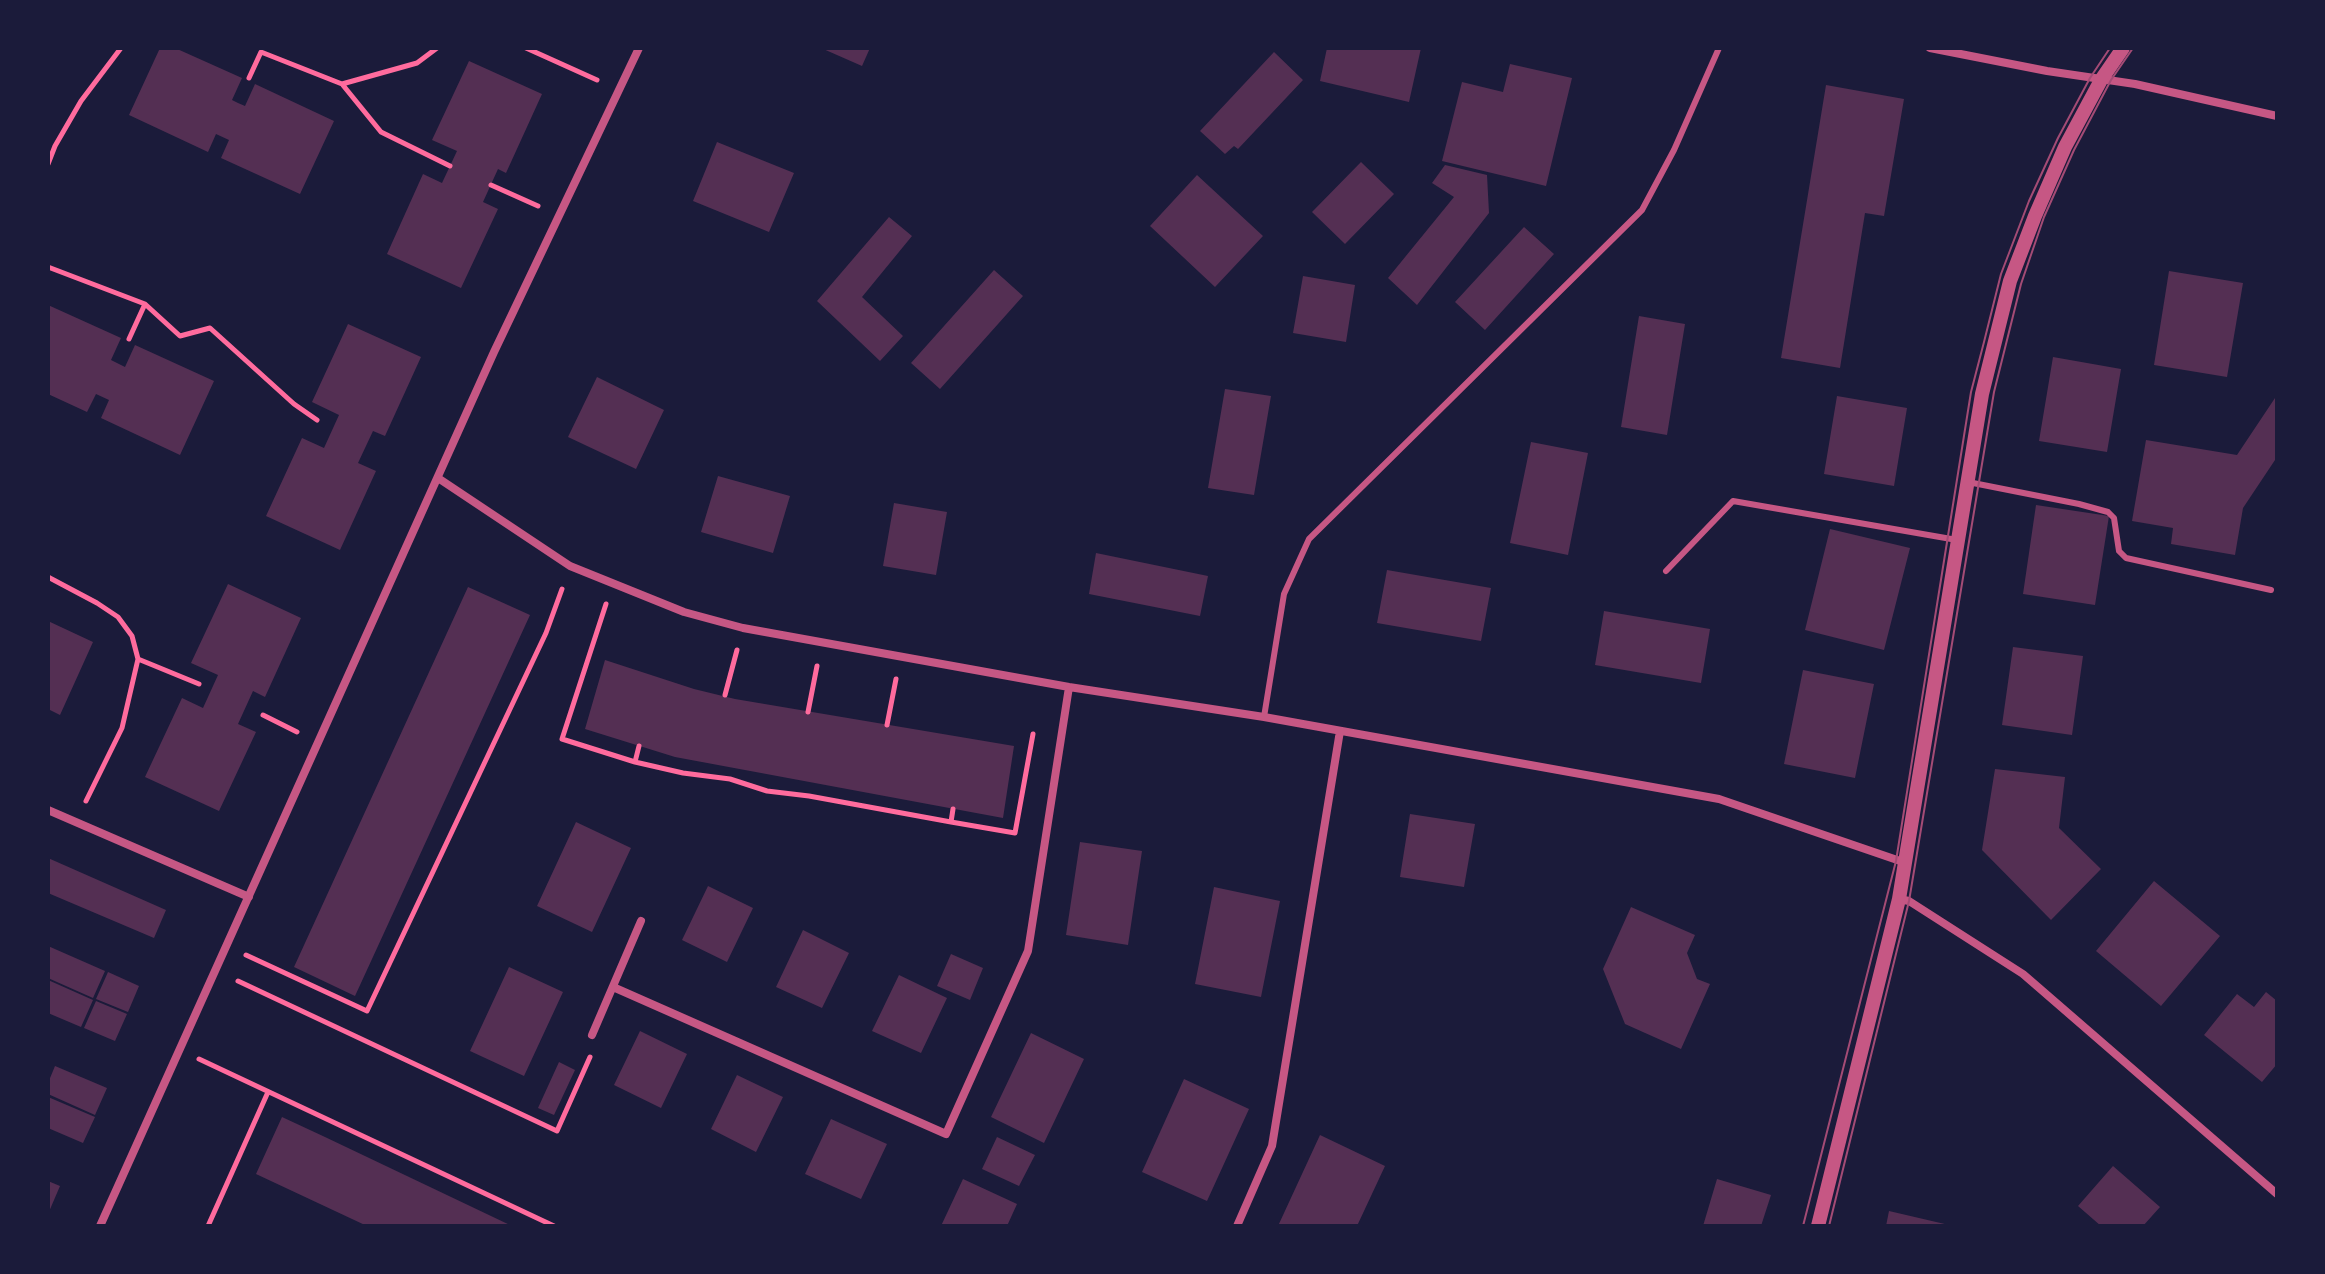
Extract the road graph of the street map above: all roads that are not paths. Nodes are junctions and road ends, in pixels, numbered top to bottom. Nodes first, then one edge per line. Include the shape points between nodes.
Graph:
1 (639, 48) edge
2 (1719, 48) edge
3 (1930, 48) edge
4 (2123, 48) edge
5 (2101, 80) junction
6 (2277, 116) edge
7 (438, 478) junction
8 (1968, 482) junction
9 (1958, 541) junction
10 (1666, 571) dead end
11 (2271, 590) dead end
12 (1069, 687) junction
13 (1264, 717) junction
14 (1340, 731) junction
15 (48, 810) edge
16 (1906, 863) junction
17 (249, 897) junction
18 (1899, 899) junction
19 (641, 921) dead end
20 (613, 987) junction
21 (592, 1035) road end
22 (2277, 1194) edge
23 (100, 1226) edge
24 (1237, 1226) edge
25 (1818, 1226) edge

1 - 7 street
2 - 13 lane via 1642,210 1309,539 1284,594
3 - 5 street
4 - 5 street
5 - 6 street
5 - 8 street via 2065,147 2010,281 1982,394
7 - 12 street via 570,566 684,612 743,628
7 - 17 street
8 - 9 street
8 - 11 lane via 2108,512 2126,558
9 - 10 lane via 1733,501
9 - 16 street
12 - 13 street
12 - 20 street via 1028,951 946,1134
13 - 14 street
14 - 16 street via 1719,799
14 - 24 street via 1272,1146
15 - 17 street
16 - 18 street
17 - 23 street
18 - 22 street via 2023,974
18 - 25 street
19 - 20 street
20 - 21 street

